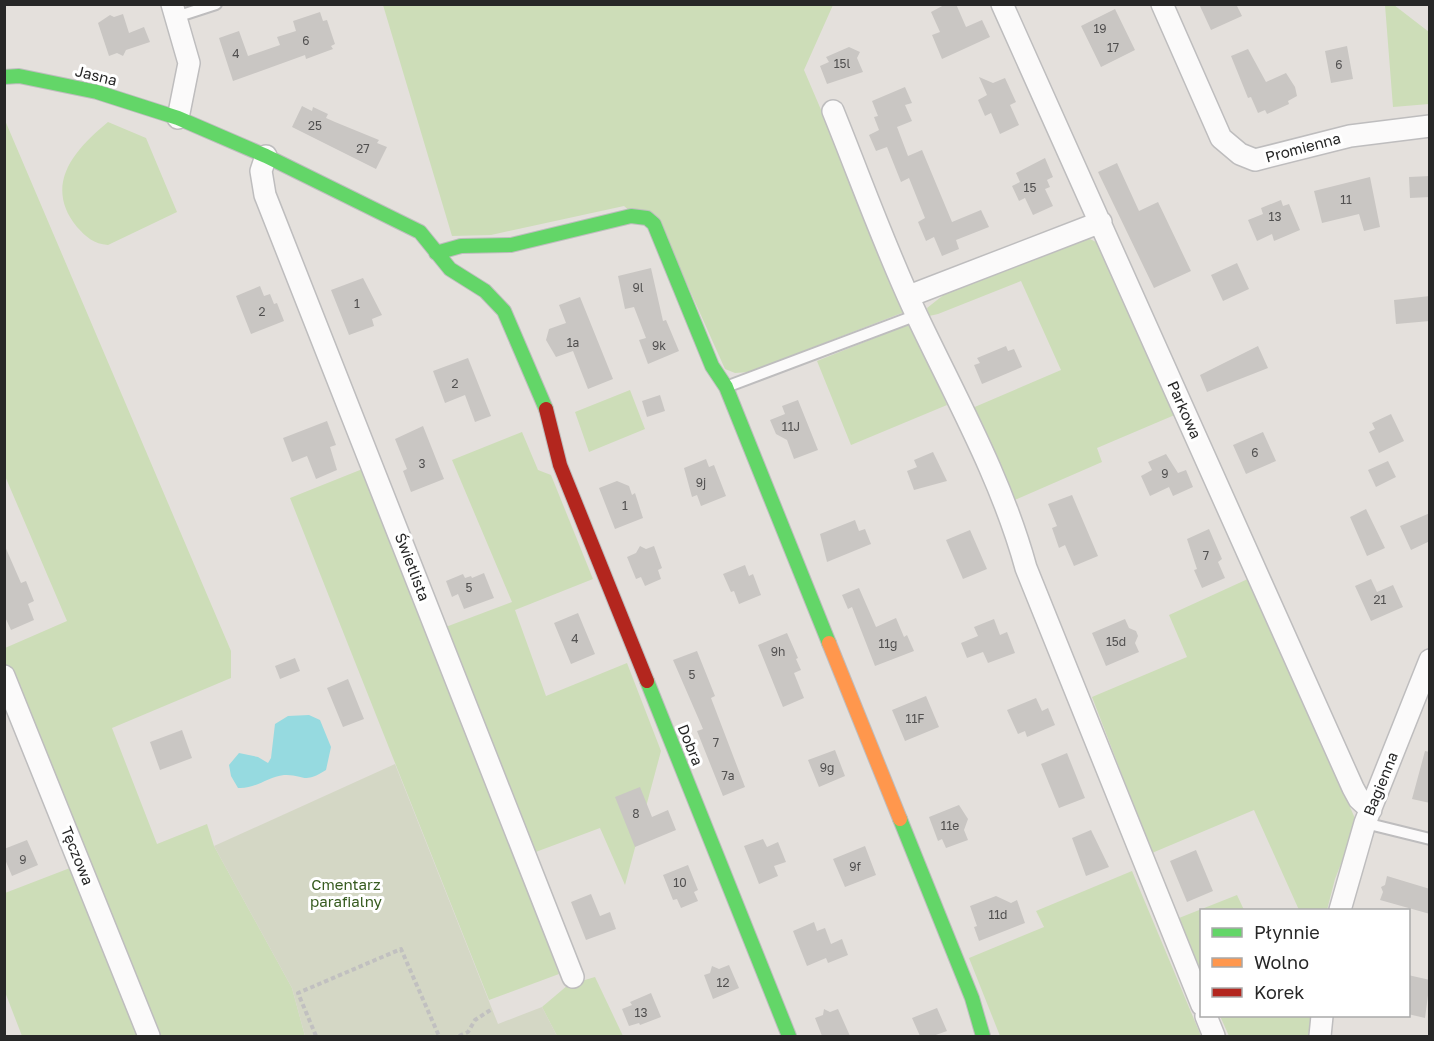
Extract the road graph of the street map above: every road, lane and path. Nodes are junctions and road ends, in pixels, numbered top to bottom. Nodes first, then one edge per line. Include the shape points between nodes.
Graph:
1 (216, 4) edge
2 (1002, 4) edge
3 (1162, 4) edge
4 (174, 11) edge
5 (4, 76) edge
6 (833, 111) dead end
7 (178, 118) junction
8 (1430, 126) edge
9 (266, 156) junction
10 (1101, 222) junction
11 (436, 254) junction
12 (913, 306) junction
13 (726, 387) junction
14 (1430, 660) edge
15 (4, 675) edge
16 (1368, 817) junction
17 (1430, 839) edge
18 (1340, 909) edge
19 (573, 977) dead end
20 (1200, 1000) edge
21 (492, 1009) dead end
22 (1206, 1017) edge
23 (1322, 1017) edge
24 (469, 1034) edge
25 (148, 1036) edge
26 (316, 1036) edge
27 (439, 1036) edge
28 (459, 1036) edge
29 (789, 1036) edge
30 (983, 1036) edge
31 (1214, 1036) edge
32 (1320, 1036) edge

1 - 4 lane
2 - 10 street, Parkowa
3 - 8 street, Promienna via 1221,138 1240,154 1255,160 1350,136
4 - 7 street via 189,63
5 - 7 street, Jasna via 97,92
6 - 12 street
7 - 9 street, Jasna
9 - 11 street, Jasna via 405,223 420,232
9 - 19 street, Świetlista via 261,171 265,195
10 - 12 street
10 - 16 street, Parkowa
11 - 13 street via 461,246 511,245 631,216 647,218 654,224 712,366
11 - 29 street, Dobra via 450,269 485,291 504,311 545,404 560,465
12 - 13 lane
12 - 20 street via 987,460 1026,568
13 - 30 street via 968,987
14 - 16 street, Bagienna
15 - 25 street, Tęczowa
16 - 17 lane
16 - 18 street, Bagienna
21 - 24 path via 475,1020
22 - 31 street
23 - 32 street
24 - 28 path
26 - 27 path via 298,993 401,950

